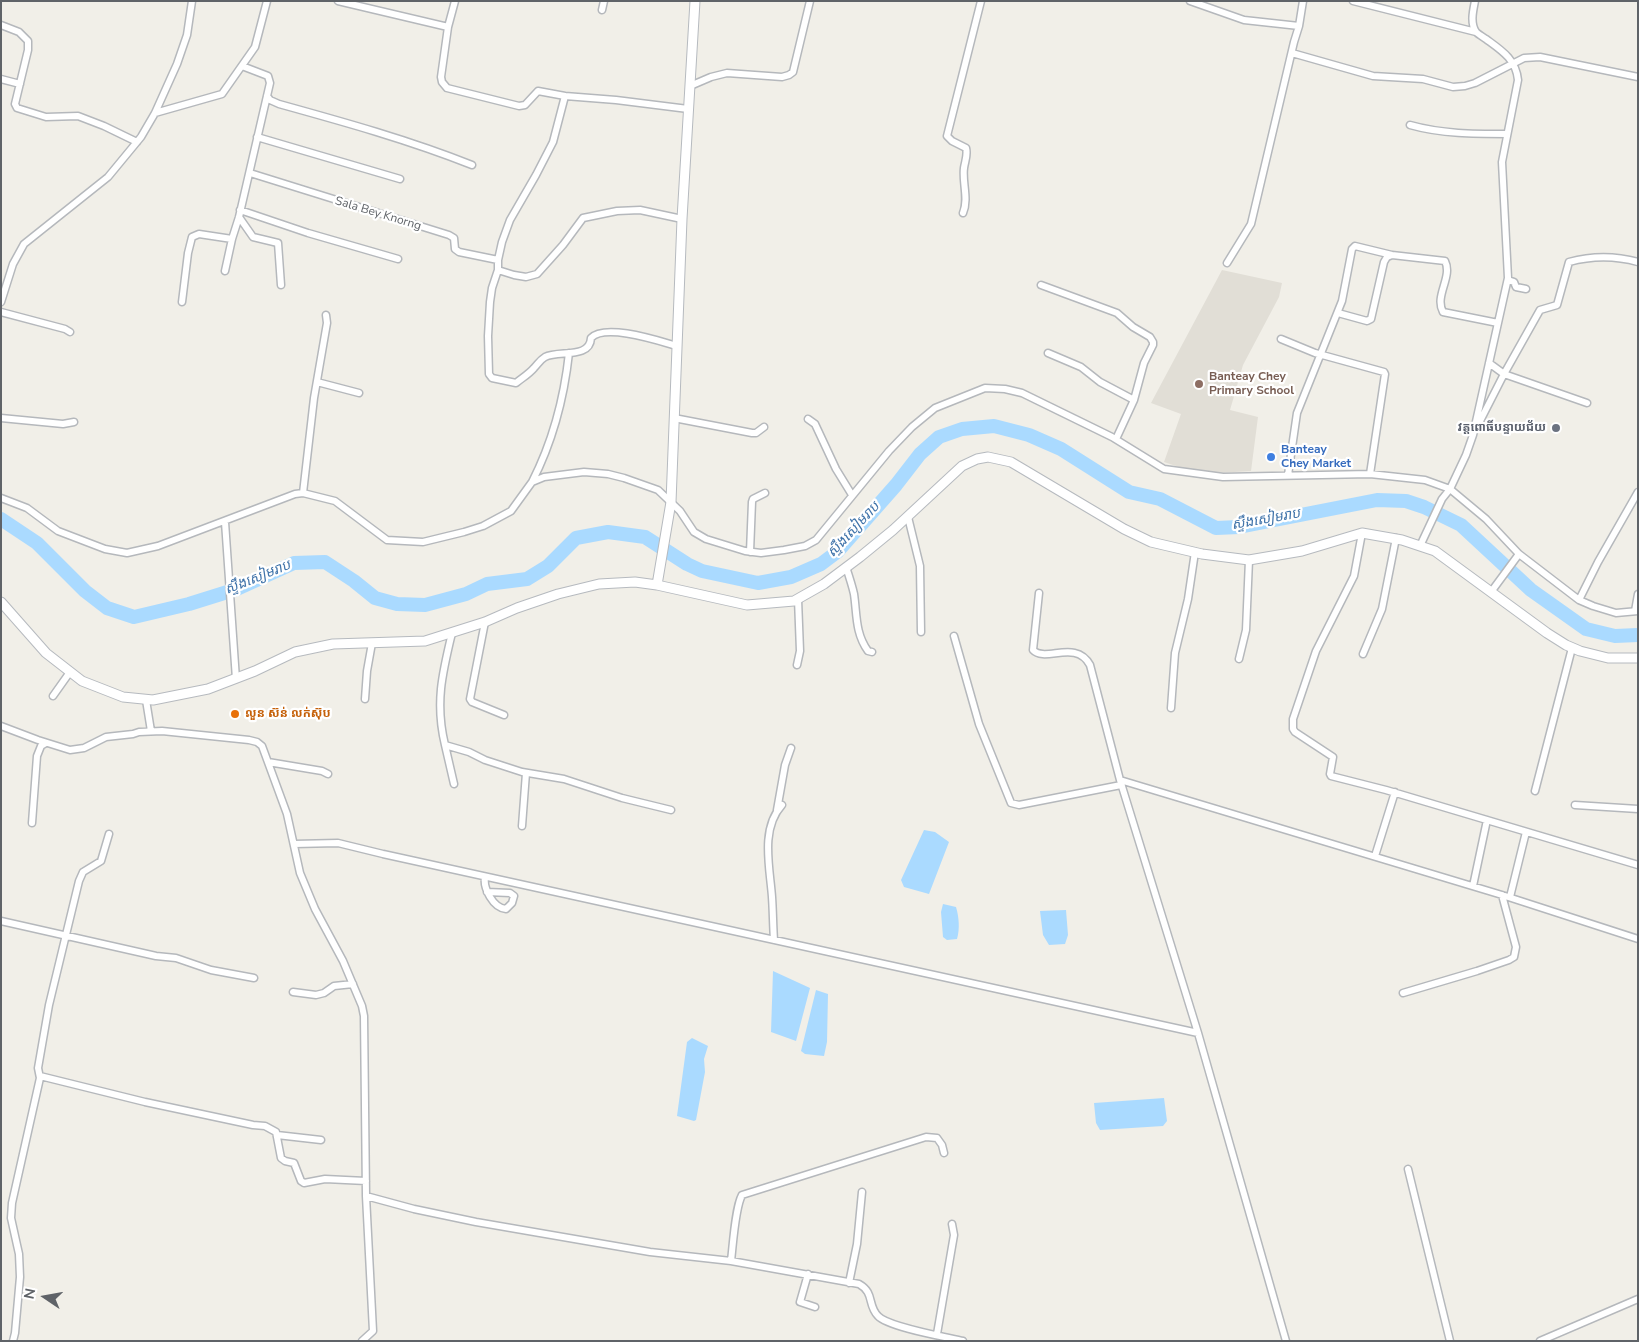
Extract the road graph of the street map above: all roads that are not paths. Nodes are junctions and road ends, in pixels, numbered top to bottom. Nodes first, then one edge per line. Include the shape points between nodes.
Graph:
1 (192, 1) edge
2 (267, 1) edge
3 (338, 1) edge
4 (454, 1) edge
5 (604, 1) edge
6 (694, 1) edge
7 (810, 1) edge
8 (981, 1) edge
9 (1190, 1) edge
10 (1303, 1) edge
11 (1353, 1) edge
12 (1475, 1) edge
13 (1364, 3) edge
14 (602, 10) dead end
15 (1, 25) edge
16 (1297, 26) junction
17 (448, 27) junction
18 (1476, 32) junction
19 (1292, 53) junction
20 (1512, 62) junction
21 (242, 66) junction
22 (1638, 77) edge
23 (1, 79) edge
24 (20, 84) junction
25 (690, 86) junction
26 (266, 96) junction
27 (566, 96) junction
28 (688, 109) junction
29 (155, 113) junction
30 (1410, 125) dead end
31 (1507, 134) junction
32 (257, 137) junction
33 (137, 142) junction
34 (472, 165) dead end
35 (250, 173) junction
36 (400, 179) dead end
37 (963, 213) dead end
38 (240, 214) junction
39 (682, 219) junction
40 (232, 239) junction
41 (1392, 255) junction
42 (398, 259) dead end
43 (498, 260) junction
44 (1638, 262) edge
45 (1227, 263) dead end
46 (498, 270) junction
47 (225, 272) dead end
48 (1508, 280) junction
49 (280, 285) dead end
50 (1041, 285) dead end
51 (1526, 289) dead end
52 (1, 302) edge
53 (182, 302) dead end
54 (1, 312) edge
55 (1338, 313) junction
56 (326, 315) dead end
57 (1498, 323) junction
58 (70, 332) dead end
59 (1281, 339) dead end
60 (677, 346) junction
61 (569, 353) junction
62 (1048, 353) dead end
63 (1322, 354) junction
64 (1489, 363) junction
65 (1504, 374) junction
66 (317, 382) junction
67 (359, 393) dead end
68 (1134, 400) junction
69 (1587, 402) dead end
70 (1, 418) edge
71 (674, 418) junction
72 (808, 419) dead end
73 (74, 422) dead end
74 (764, 426) dead end
75 (1473, 435) junction
76 (1116, 439) junction
77 (1370, 474) junction
78 (1288, 475) junction
79 (532, 482) junction
80 (1450, 490) junction
81 (1638, 492) edge
82 (765, 493) dead end
83 (303, 494) junction
84 (852, 495) junction
85 (1, 498) edge
86 (671, 507) junction
87 (908, 517) junction
88 (225, 522) junction
89 (1362, 533) junction
90 (1396, 538) junction
91 (1420, 546) junction
92 (750, 552) junction
93 (1195, 552) junction
94 (1519, 554) junction
95 (1249, 560) junction
96 (846, 567) junction
97 (657, 585) junction
98 (1491, 592) junction
99 (1039, 593) dead end
100 (1638, 594) edge
101 (798, 599) junction
102 (1579, 600) junction
103 (1, 602) edge
104 (1636, 611) edge
105 (485, 622) junction
106 (921, 632) dead end
107 (452, 633) junction
108 (954, 636) dead end
109 (372, 643) junction
110 (1572, 648) junction
111 (872, 652) dead end
112 (1363, 654) dead end
113 (1638, 658) edge
114 (1239, 659) dead end
115 (797, 665) dead end
116 (70, 672) junction
117 (236, 679) junction
118 (53, 696) dead end
119 (365, 699) dead end
120 (146, 700) junction
121 (1170, 708) dead end
122 (504, 715) dead end
123 (1, 726) edge
124 (151, 731) junction
125 (46, 743) junction
126 (445, 745) junction
127 (791, 748) dead end
128 (268, 762) junction
129 (526, 773) junction
130 (328, 774) dead end
131 (1121, 782) junction
132 (454, 784) dead end
133 (1535, 791) dead end
134 (1395, 792) junction
135 (782, 805) dead end
136 (1575, 805) dead end
137 (1638, 809) edge
138 (671, 810) dead end
139 (776, 811) junction
140 (1487, 820) junction
141 (32, 822) dead end
142 (522, 826) dead end
143 (1526, 832) junction
144 (109, 834) dead end
145 (294, 844) junction
146 (1375, 856) junction
147 (1638, 865) edge
148 (485, 877) junction
149 (1473, 886) junction
150 (487, 892) dead end
151 (1502, 895) junction
152 (1510, 897) junction
153 (1, 921) edge
154 (66, 934) junction
155 (1638, 939) edge
156 (774, 940) junction
157 (254, 978) dead end
158 (353, 984) junction
159 (293, 992) dead end
160 (1403, 993) dead end
161 (1198, 1033) junction
162 (40, 1076) junction
163 (277, 1135) junction
164 (321, 1140) dead end
165 (944, 1153) dead end
166 (1408, 1169) dead end
167 (366, 1181) junction
168 (862, 1192) dead end
169 (366, 1196) junction
170 (952, 1224) dead end
171 (732, 1261) junction
172 (808, 1274) junction
173 (849, 1283) junction
174 (1638, 1299) edge
175 (815, 1307) dead end
176 (374, 1332) junction
177 (937, 1334) junction
178 (13, 1341) edge
179 (362, 1341) edge
180 (374, 1341) edge
181 (963, 1341) edge
182 (1286, 1341) edge
183 (1450, 1341) edge
184 (1540, 1341) edge

1 - 29 street via 187,35
2 - 21 street via 255,47
3 - 17 street
4 - 17 street
5 - 14 street
6 - 25 street
7 - 25 street via 793,72 789,75 727,73
8 - 37 street via 947,136 967,151
9 - 16 street via 1244,20
10 - 16 street
11 - 13 street
12 - 18 street via 1472,18
13 - 18 street
15 - 24 street via 19,32 28,40
16 - 19 street
17 - 27 street via 441,77 447,88 519,106 526,105 538,91
18 - 20 street
19 - 20 street via 1373,76 1424,79 1453,87 1475,83
19 - 45 street via 1251,224
20 - 22 street via 1540,57
20 - 31 street via 1518,80
21 - 26 street via 268,76 270,83
21 - 29 street via 222,94
23 - 24 street
24 - 33 street via 17,108 46,117 78,116
25 - 28 street
26 - 32 street
26 - 34 street via 279,104 370,129
27 - 28 street
27 - 43 street via 553,142 510,220
28 - 39 street
29 - 33 street
30 - 31 street via 1451,133
31 - 48 street via 1502,162
32 - 35 street
32 - 36 street
33 - 52 street via 108,176 24,244 13,264
35 - 38 street
35 - 43 street, Sala Bey Knorng via 449,235 454,238 455,249 459,252
38 - 40 street
38 - 42 street
38 - 49 street via 253,237 278,243
39 - 46 street via 640,210 583,218 537,274 526,277
39 - 60 street
40 - 47 street
40 - 53 street via 200,234 192,237
41 - 55 street via 1384,262 1370,320
41 - 55 street via 1355,246 1352,249
41 - 57 street via 1445,261 1447,267 1440,302 1443,312
43 - 46 street
44 - 65 street via 1584,258 1569,262 1557,304 1540,310
46 - 61 street via 492,288 488,336 489,374 492,378 516,383 542,359
48 - 51 street
48 - 57 street
50 - 68 street via 1117,313 1150,337 1153,345 1144,363
54 - 58 street
55 - 63 street
56 - 66 street
57 - 64 street
59 - 63 street
60 - 61 street via 606,332 595,334 588,348
60 - 71 street
61 - 79 street via 556,422
62 - 68 street via 1081,367 1100,382
63 - 77 street via 1385,374
63 - 78 street via 1297,413
64 - 65 street
64 - 75 street
65 - 69 street
65 - 75 street
66 - 67 street
66 - 83 street
68 - 76 street
70 - 73 street via 57,424
71 - 74 street via 752,433
71 - 86 street
72 - 84 street via 815,424 836,470
75 - 80 street
76 - 78 street via 1164,469 1223,476
76 - 84 street via 1022,393 985,388 935,408 912,427
77 - 78 street
77 - 80 street via 1425,480
79 - 83 street via 511,511 483,526 423,542 387,540 335,501
79 - 86 street via 555,475 608,474 658,490
80 - 91 street via 1442,499
80 - 94 street via 1486,519
81 - 102 street
82 - 92 street via 752,502
83 - 88 street via 286,496
84 - 92 street via 816,540 794,548
85 - 88 street via 27,508 58,531 105,549 127,553 158,546
86 - 92 street via 680,512 694,532 712,542
86 - 97 street
87 - 93 street via 962,466 994,458 1012,462 1124,529 1152,542
87 - 96 street
87 - 106 street via 920,566
88 - 117 street
89 - 90 street
89 - 95 street via 1302,551
89 - 134 street via 1354,576 1316,651 1295,710 1292,729 1331,755 1331,776
90 - 91 street
90 - 112 street via 1382,609
91 - 98 street via 1434,551
93 - 95 street
93 - 121 street via 1175,653
94 - 98 street
94 - 102 street
95 - 114 street via 1246,630
96 - 101 street
96 - 111 street via 854,594 860,637
97 - 101 street via 747,605
97 - 105 street via 635,582 599,584 551,596
98 - 110 street
99 - 131 street via 1033,650 1038,654 1073,653 1086,658
100 - 104 street
101 - 115 street via 800,651
102 - 104 street via 1616,613
103 - 116 street via 46,653
105 - 107 street
105 - 122 street via 470,700
107 - 109 street via 425,641
107 - 126 street via 439,702
108 - 131 street via 979,724 1011,803 1019,806
109 - 117 street via 333,644 294,652
109 - 119 street
110 - 113 street via 1608,658
110 - 133 street
116 - 118 street
116 - 120 street via 104,690
117 - 120 street via 208,689
120 - 124 street
123 - 125 street
124 - 125 street via 106,737 84,748 70,750
124 - 128 street via 257,742
125 - 141 street via 37,756
126 - 129 street
126 - 132 street
127 - 139 street
128 - 130 street
128 - 145 street
129 - 138 street via 564,779
129 - 142 street
131 - 146 street
131 - 161 street
134 - 140 street
134 - 146 street
135 - 139 street
136 - 137 street
139 - 156 street via 768,841
140 - 143 street
140 - 149 street
143 - 147 street
143 - 152 street
144 - 154 street via 101,861 83,872
145 - 148 street via 338,843
145 - 158 street via 300,873 315,909
146 - 149 street
148 - 150 street
148 - 156 street
149 - 151 street
151 - 152 street
151 - 160 street via 1516,947 1514,957
152 - 155 street
153 - 154 street
154 - 157 street
154 - 162 street via 49,1005 38,1068
156 - 161 street
158 - 159 street via 334,986 316,996
158 - 167 street via 364,1016
161 - 182 street
162 - 163 street via 145,1102 265,1126
162 - 178 street via 12,1204 20,1277
163 - 164 street
163 - 167 street via 281,1158 294,1163 304,1183 325,1179
165 - 171 street via 937,1138 926,1137 742,1196
166 - 183 street
167 - 169 street
168 - 173 street
169 - 171 street via 476,1222 650,1252
169 - 176 street
170 - 177 street via 954,1235
171 - 172 street
172 - 173 street
172 - 175 street via 800,1302
173 - 177 street via 866,1288 880,1318
174 - 184 street
176 - 179 street
176 - 180 street
177 - 181 street

